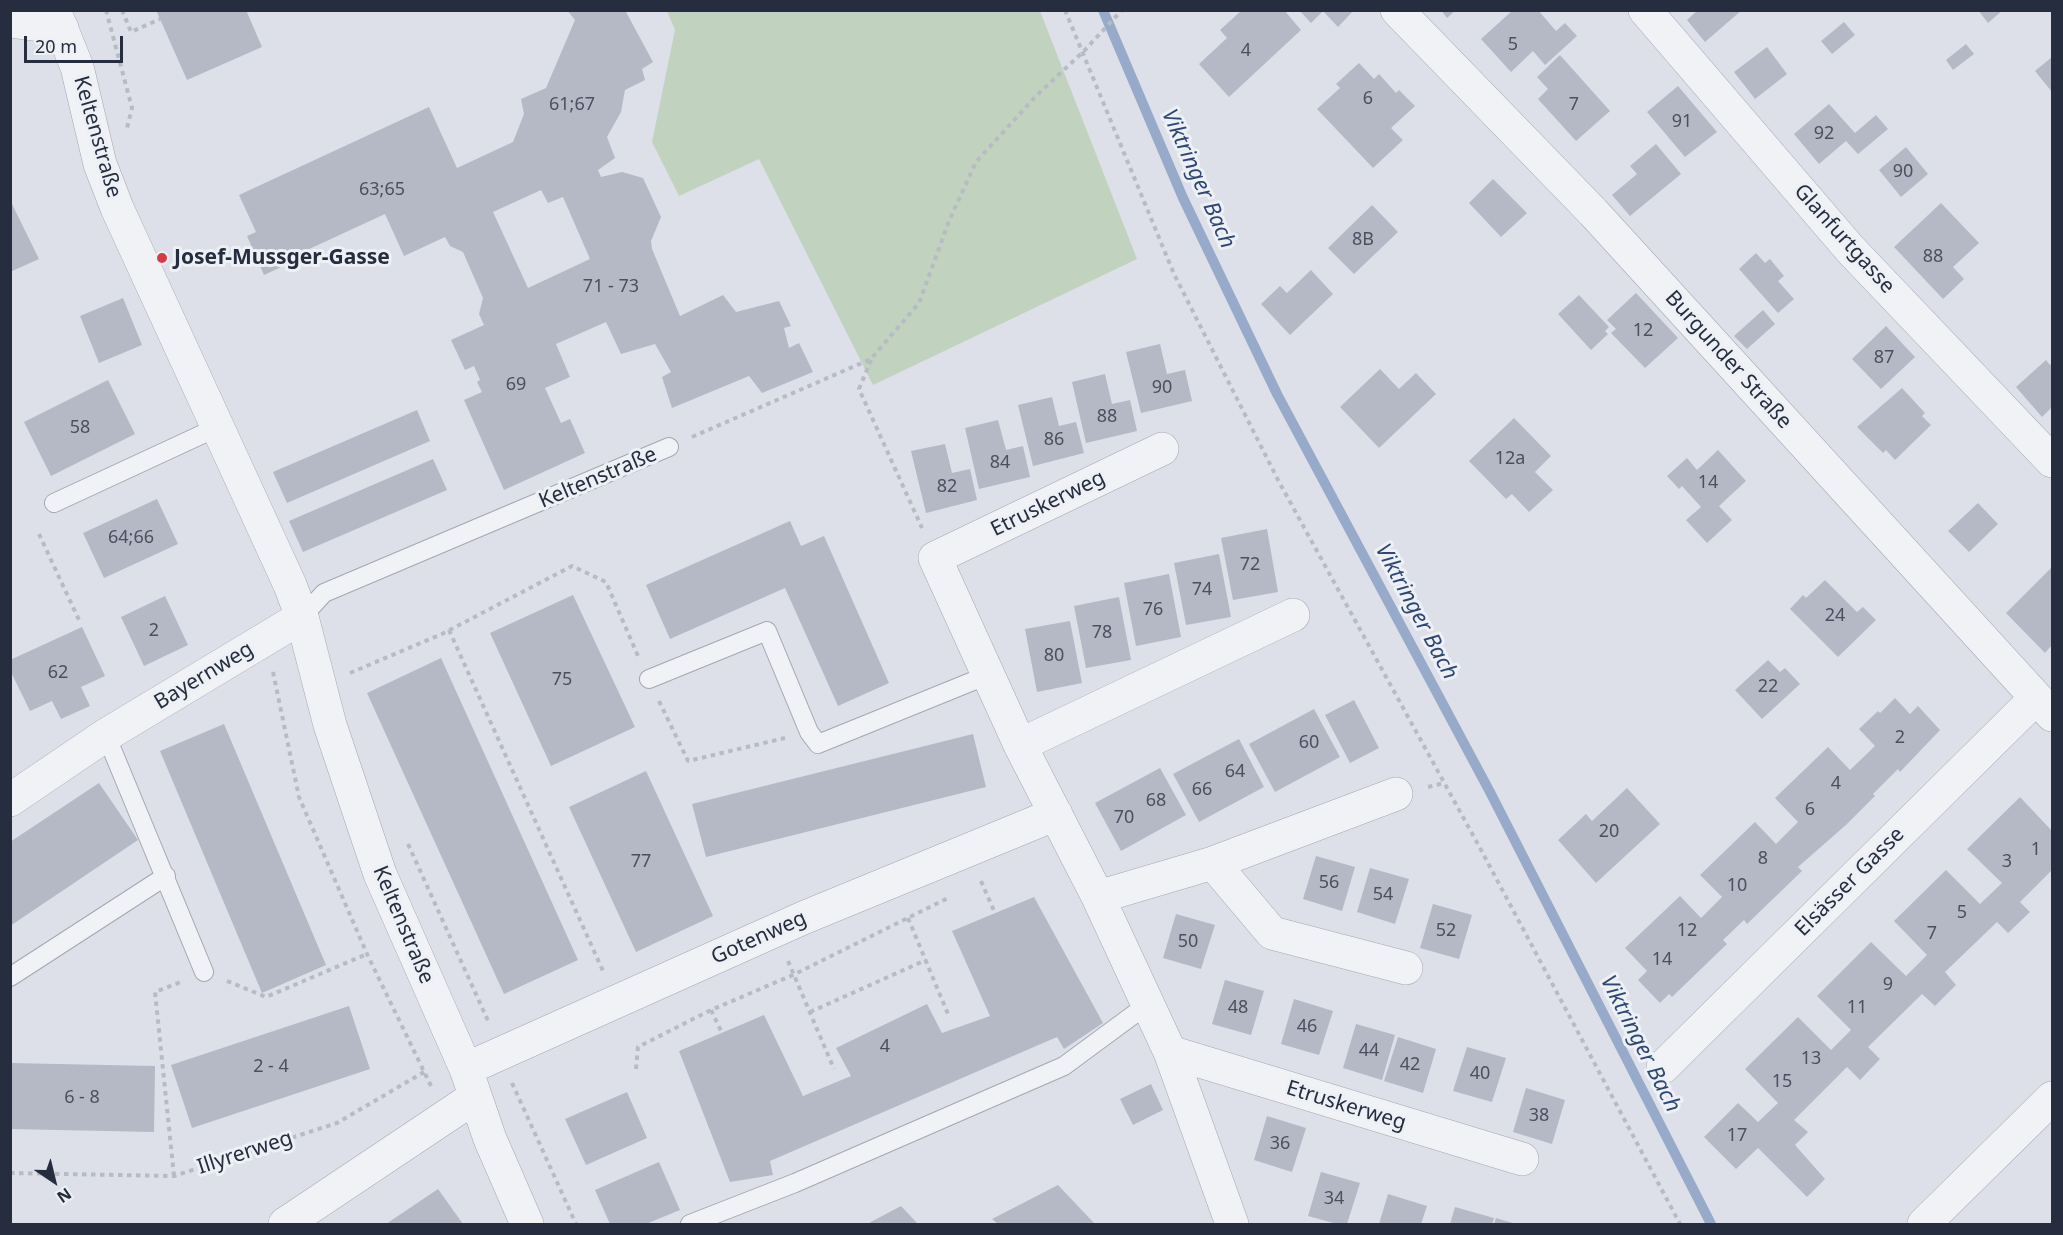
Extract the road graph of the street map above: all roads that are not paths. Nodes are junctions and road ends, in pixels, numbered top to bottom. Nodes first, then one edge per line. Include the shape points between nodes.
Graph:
1 (1397, 10) edge
2 (1645, 10) edge
3 (58, 19) edge
4 (10, 21) edge
5 (218, 427) junction
6 (669, 447) road end
7 (1162, 449) dead end
8 (2052, 461) edge
9 (54, 503) dead end
10 (1293, 615) dead end
11 (302, 617) junction
12 (988, 675) junction
13 (649, 679) road end
14 (2044, 706) edge
15 (106, 735) junction
16 (1020, 745) junction
17 (1396, 794) dead end
18 (10, 800) edge
19 (1056, 814) junction
20 (1213, 863) junction
21 (166, 876) junction
22 (1098, 897) junction
23 (1406, 968) dead end
24 (204, 972) road end
25 (10, 978) edge
26 (1148, 1004) junction
27 (1170, 1052) junction
28 (1663, 1066) dead end
29 (467, 1073) junction
30 (2052, 1098) edge
31 (1522, 1159) dead end
32 (285, 1224) edge
33 (528, 1224) edge
34 (690, 1224) edge
35 (1232, 1224) edge
36 (1924, 1224) edge

1 - 14 street, Burgunder Straße via 1593,212
2 - 8 street, Glanfurtgasse via 1850,249
3 - 4 street
3 - 5 street, Keltenstraße via 77,67 100,164
5 - 9 lane
5 - 11 street, Keltenstraße
6 - 11 lane, Keltenstraße via 324,593
7 - 12 street, Etruskerweg via 935,558
10 - 16 street
11 - 15 street, Bayernweg
11 - 29 street, Keltenstraße via 330,725 380,874
12 - 13 lane via 818,744 808,732 767,631
12 - 16 street
14 - 28 street, Elsässer Gasse
15 - 18 street, Bayernweg
15 - 21 lane
16 - 19 street
17 - 20 street
19 - 22 street
19 - 29 street, Gotenweg via 776,930
20 - 22 street
20 - 23 street via 1272,933
21 - 24 lane
21 - 25 lane
22 - 26 street
26 - 27 street
26 - 34 lane via 1064,1066 795,1183
27 - 31 street, Etruskerweg
27 - 35 street
29 - 32 street
29 - 33 street, Keltenstraße via 490,1139
30 - 36 street

